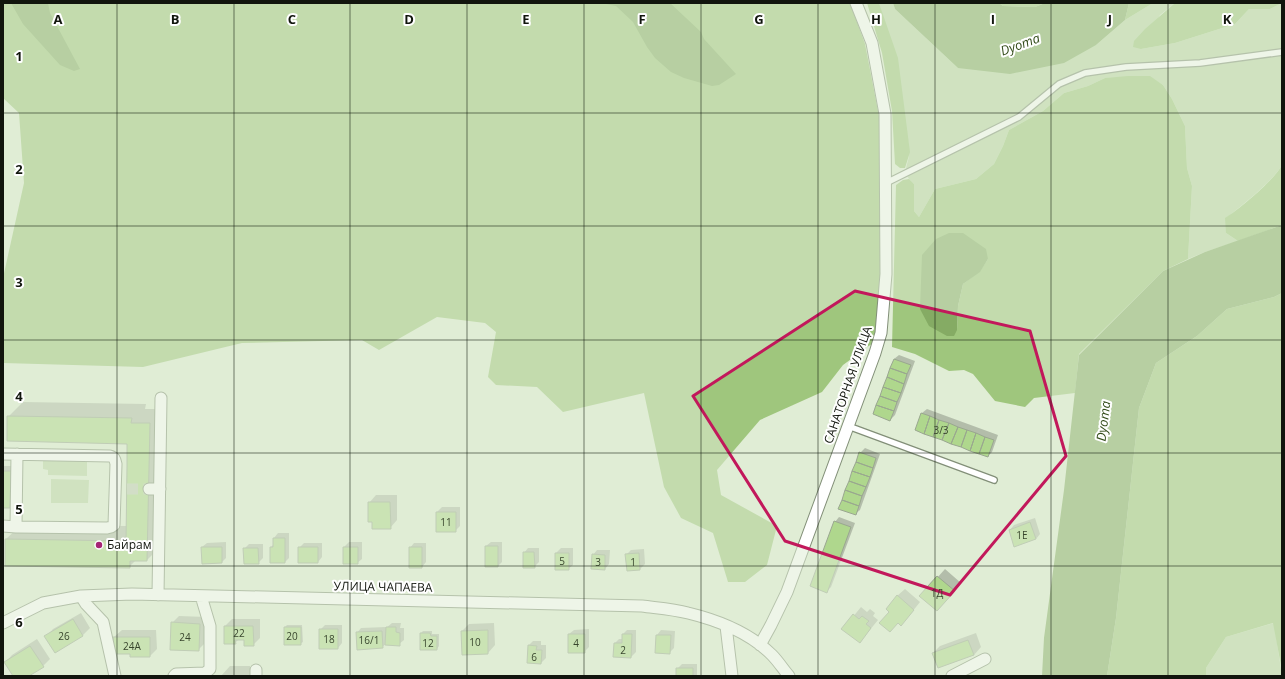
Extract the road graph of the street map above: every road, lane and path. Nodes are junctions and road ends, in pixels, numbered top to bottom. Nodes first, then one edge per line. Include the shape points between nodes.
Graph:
1 (856, 3) edge
2 (1282, 52) edge
3 (886, 183) junction
4 (161, 398) dead end
5 (848, 426) junction
6 (3, 454) edge
7 (17, 454) junction
8 (994, 480) dead end
9 (3, 526) edge
10 (16, 526) junction
11 (158, 595) junction
12 (81, 596) junction
13 (201, 596) junction
14 (3, 623) edge
15 (726, 626) junction
16 (760, 645) junction
17 (985, 660) dead end
18 (116, 676) edge
19 (174, 676) edge
20 (732, 676) edge
21 (789, 676) edge
22 (952, 676) edge

1 - 3 street, САНАТОРНАЯ УЛИЦА via 872,43 885,114
2 - 3 lane via 1200,63 1126,67 1085,73 1059,84 1019,117
3 - 5 street, САНАТОРНАЯ УЛИЦА via 886,274 881,333
4 - 11 street via 154,489
5 - 8 lane
5 - 16 street, САНАТОРНАЯ УЛИЦА via 787,592
6 - 7 street
7 - 10 street
7 - 10 street via 113,457 121,489 114,525 111,527
9 - 10 street
11 - 12 street, УЛИЦА ЧАПАЕВА
11 - 13 street, УЛИЦА ЧАПАЕВА
12 - 14 street, УЛИЦА ЧАПАЕВА via 43,603
12 - 18 street via 103,622
13 - 15 street, УЛИЦА ЧАПАЕВА via 642,606 686,613
13 - 19 street via 210,626 210,669 205,674
15 - 16 street, УЛИЦА ЧАПАЕВА
15 - 20 street
16 - 21 street, УЛИЦА ЧАПАЕВА
17 - 22 street

